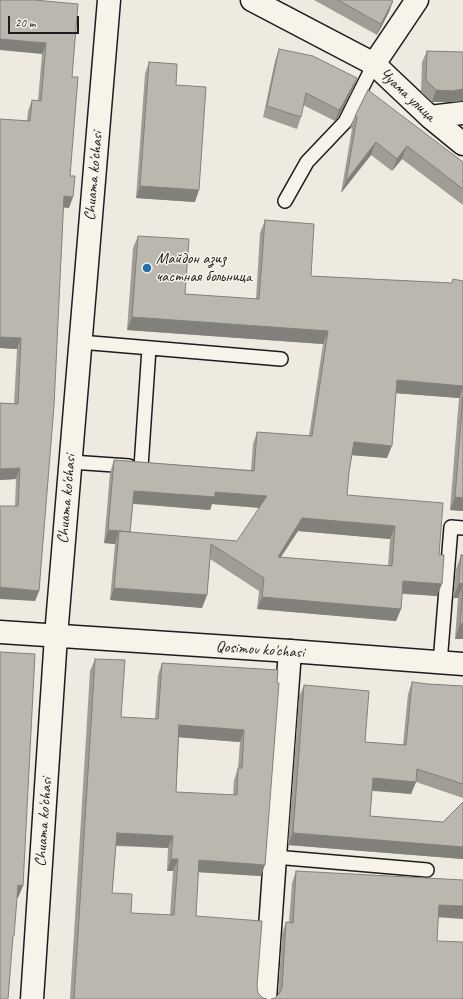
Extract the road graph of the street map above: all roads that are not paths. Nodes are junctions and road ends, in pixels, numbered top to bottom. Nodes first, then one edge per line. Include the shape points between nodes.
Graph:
1 (109, 0) edge
2 (252, 0) edge
3 (417, 0) edge
4 (374, 64) junction
5 (463, 113) edge
6 (430, 117) junction
7 (463, 144) edge
8 (285, 201) dead end
9 (80, 342) junction
10 (149, 348) junction
11 (281, 359) dead end
12 (71, 462) junction
13 (140, 467) junction
14 (156, 468) edge
15 (463, 528) edge
16 (0, 632) edge
17 (56, 636) junction
18 (290, 652) junction
19 (440, 663) junction
20 (463, 664) edge
21 (275, 857) junction
22 (427, 870) dead end
23 (32, 999) edge
24 (266, 999) edge

1 - 9 street, Chuama ko'chasi
2 - 4 street
3 - 4 street, Чуама улица
4 - 6 street, Чуама улица
4 - 8 lane via 345,122 307,162
5 - 6 street
6 - 7 street, Чуама улица
9 - 10 lane
9 - 12 street, Chuama ko'chasi
10 - 11 lane
10 - 13 lane
12 - 13 lane
12 - 17 street, Chuama ko'chasi
13 - 14 lane
15 - 19 lane via 451,527
16 - 17 street, Qosimov ko'chasi
17 - 18 street, Qosimov ko'chasi
17 - 23 street, Chuama ko'chasi
18 - 19 street, Qosimov ko'chasi
18 - 21 street
19 - 20 street, Qosimov ko'chasi
21 - 22 lane
21 - 24 street

